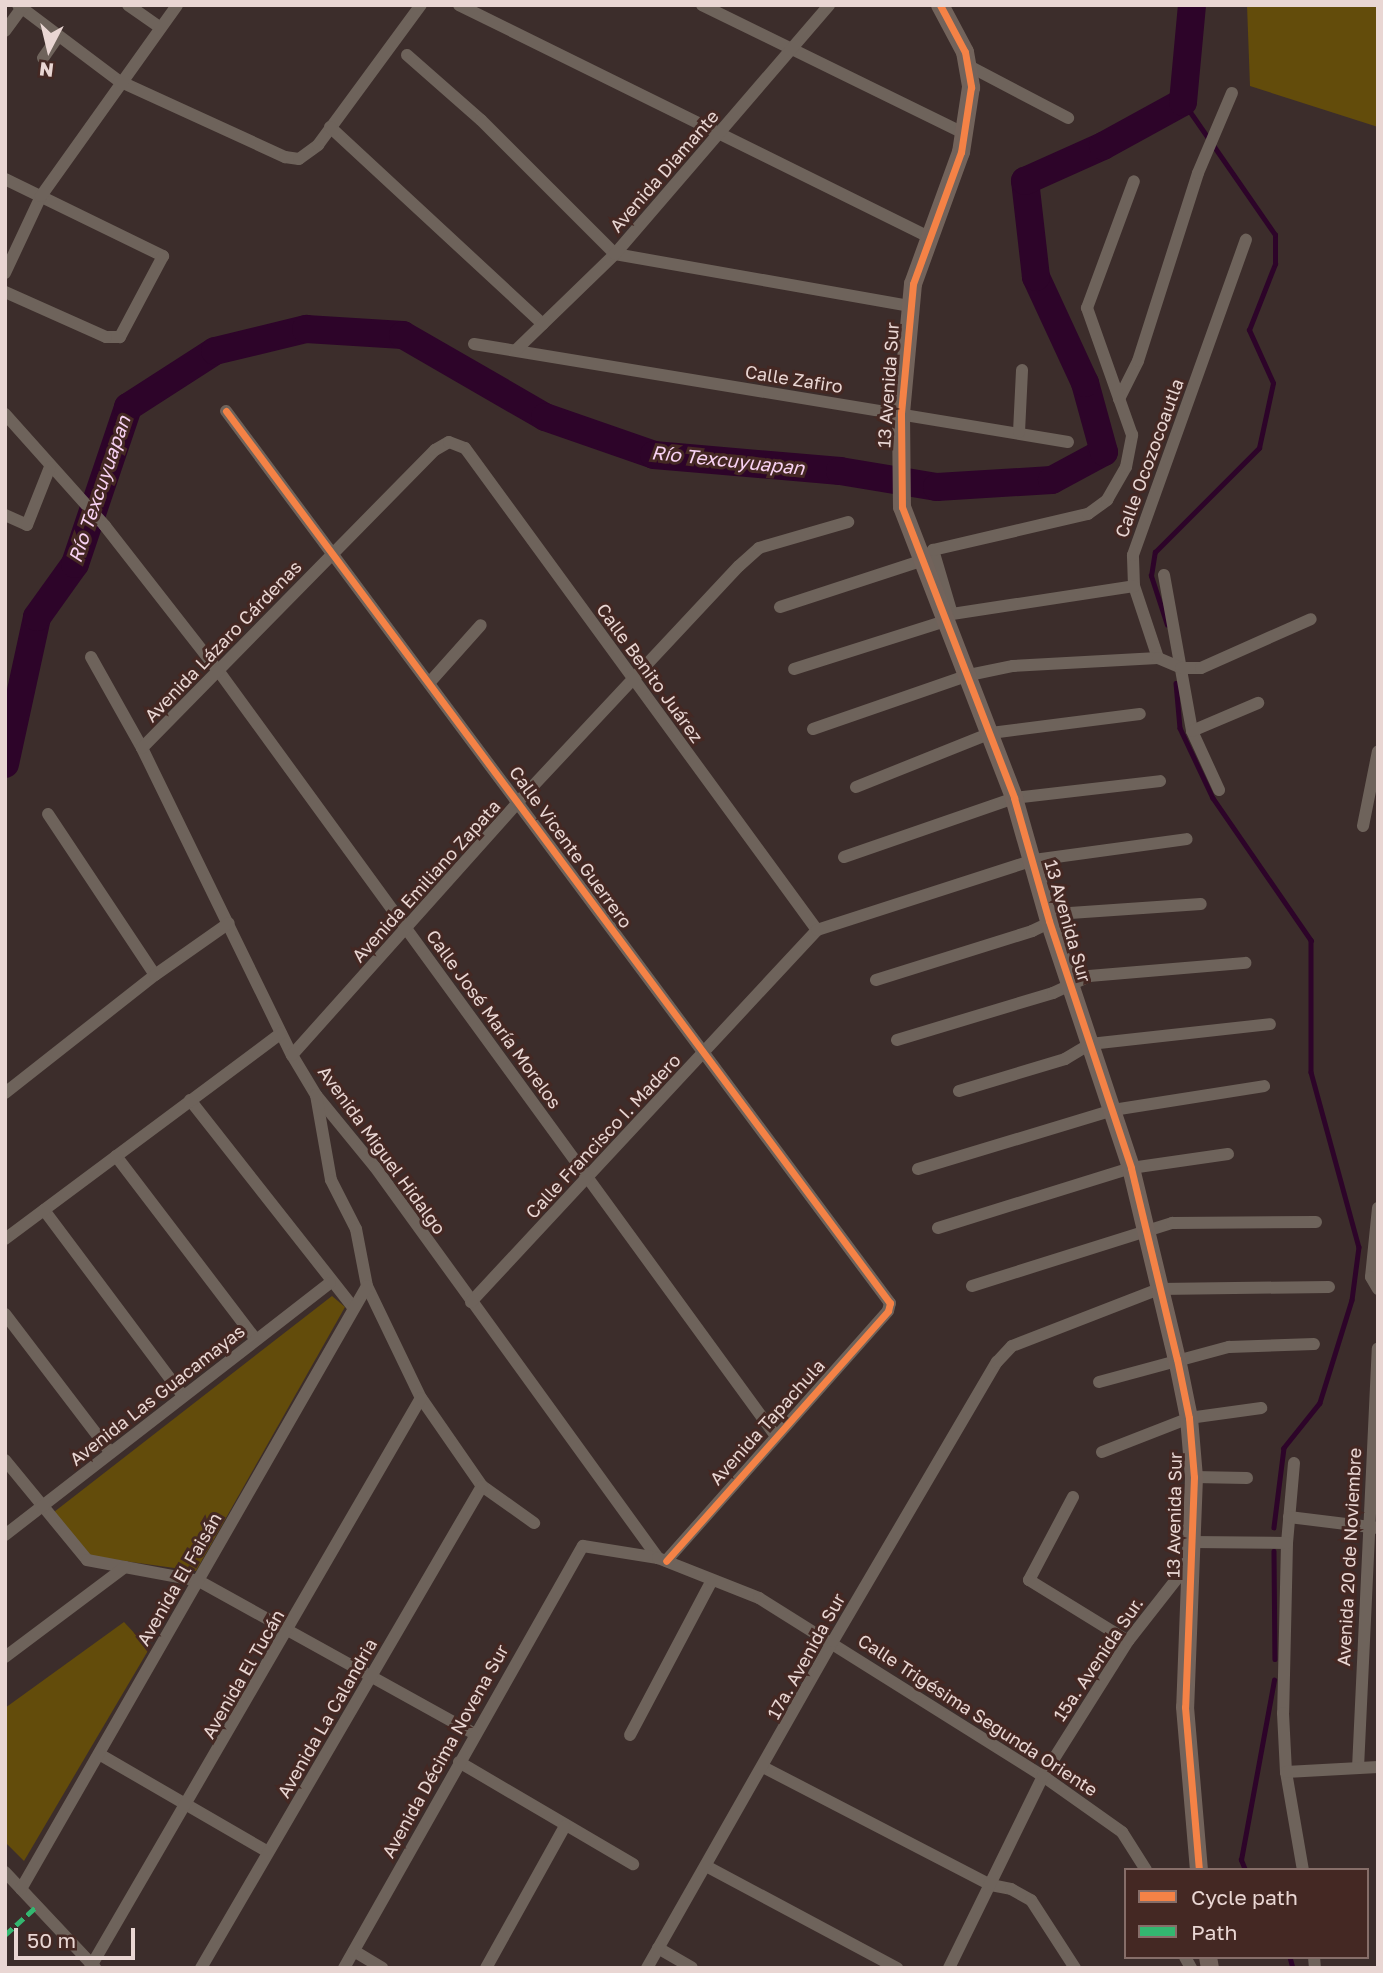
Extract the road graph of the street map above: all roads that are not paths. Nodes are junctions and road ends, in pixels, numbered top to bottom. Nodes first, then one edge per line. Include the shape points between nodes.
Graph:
1 (128, 5) edge
2 (177, 5) edge
3 (421, 5) edge
4 (458, 5) edge
5 (702, 5) edge
6 (829, 5) edge
7 (940, 5) edge
8 (21, 6) edge
9 (160, 27) junction
10 (5, 30) edge
11 (57, 38) junction
12 (791, 50) junction
13 (407, 55) dead end
14 (43, 58) dead end
15 (969, 66) junction
16 (119, 81) junction
17 (1232, 93) dead end
18 (1068, 118) dead end
19 (330, 127) junction
20 (965, 134) junction
21 (718, 135) junction
22 (5, 179) edge
23 (1134, 181) dead end
24 (41, 195) junction
25 (927, 236) junction
26 (1246, 240) dead end
27 (615, 254) junction
28 (5, 273) edge
29 (5, 292) edge
30 (910, 306) junction
31 (543, 324) junction
32 (474, 344) dead end
33 (516, 350) junction
34 (1023, 370) dead end
35 (1119, 399) junction
36 (226, 411) dead end
37 (5, 414) edge
38 (901, 414) junction
39 (1019, 432) junction
40 (449, 442) joint
41 (1068, 442) dead end
42 (50, 467) junction
43 (5, 515) edge
44 (848, 522) dead end
45 (334, 552) junction
46 (927, 555) junction
47 (1164, 575) dead end
48 (1134, 586) junction
49 (780, 607) dead end
50 (949, 617) junction
51 (1311, 619) dead end
52 (481, 625) dead end
53 (91, 657) dead end
54 (1158, 659) junction
55 (1181, 668) junction
56 (794, 669) dead end
57 (220, 673) junction
58 (969, 676) junction
59 (632, 678) junction
60 (430, 682) junction
61 (1258, 703) dead end
62 (1140, 714) dead end
63 (813, 729) dead end
64 (1192, 731) junction
65 (991, 733) junction
66 (142, 748) junction
67 (1378, 751) edge
68 (1160, 781) dead end
69 (856, 788) dead end
70 (1219, 790) dead end
71 (1014, 798) junction
72 (518, 802) junction
73 (48, 814) dead end
74 (1363, 826) dead end
75 (1187, 839) dead end
76 (844, 857) dead end
77 (1034, 860) junction
78 (1201, 904) dead end
79 (1049, 921) junction
80 (229, 923) junction
81 (405, 927) junction
82 (817, 930) junction
83 (1245, 963) dead end
84 (155, 975) junction
85 (876, 980) dead end
86 (1069, 983) junction
87 (1270, 1024) dead end
88 (281, 1033) junction
89 (897, 1040) dead end
90 (1090, 1044) junction
91 (703, 1053) junction
92 (292, 1055) junction
93 (1264, 1086) dead end
94 (959, 1091) dead end
95 (5, 1093) edge
96 (316, 1094) junction
97 (190, 1100) junction
98 (1112, 1110) junction
99 (1228, 1154) dead end
100 (116, 1156) junction
101 (1131, 1168) junction
102 (918, 1169) dead end
103 (589, 1179) junction
104 (1378, 1208) edge
105 (44, 1210) junction
106 (1316, 1222) dead end
107 (938, 1228) dead end
108 (1145, 1228) junction
109 (5, 1239) edge
110 (330, 1283) junction
111 (367, 1286) junction
112 (972, 1286) dead end
113 (1329, 1287) dead end
114 (1159, 1289) junction
115 (1378, 1289) edge
116 (471, 1302) junction
117 (890, 1303) joint
118 (353, 1307) junction
119 (5, 1314) edge
120 (256, 1340) junction
121 (1314, 1344) dead end
122 (1378, 1348) edge
123 (1177, 1359) junction
124 (1099, 1382) dead end
125 (183, 1396) junction
126 (421, 1398) junction
127 (1261, 1408) dead end
128 (1189, 1418) junction
129 (775, 1435) junction
130 (110, 1452) junction
131 (1102, 1452) dead end
132 (5, 1460) edge
133 (1294, 1463) dead end
134 (1194, 1477) junction
135 (1247, 1478) dead end
136 (482, 1486) junction
137 (1073, 1497) dead end
138 (42, 1507) junction
139 (1289, 1517) junction
140 (534, 1523) dead end
141 (1372, 1528) edge
142 (5, 1535) edge
143 (1192, 1542) junction
144 (1287, 1543) junction
145 (577, 1551) joint
146 (662, 1559) junction
147 (1190, 1562) junction
148 (125, 1567) junction
149 (712, 1580) junction
150 (199, 1581) junction
151 (287, 1631) junction
152 (833, 1641) junction
153 (1128, 1641) junction
154 (5, 1657) edge
155 (371, 1677) junction
156 (475, 1734) junction
157 (630, 1735) dead end
158 (99, 1755) junction
159 (459, 1762) junction
160 (763, 1767) junction
161 (1378, 1767) edge
162 (1358, 1768) junction
163 (1286, 1772) junction
164 (1042, 1776) junction
165 (188, 1805) junction
166 (565, 1826) junction
167 (268, 1852) junction
168 (634, 1864) dead end
169 (706, 1866) junction
170 (1145, 1868) edge
171 (1199, 1868) edge
172 (1303, 1868) edge
173 (5, 1872) edge
174 (990, 1885) junction
175 (21, 1889) junction
176 (658, 1948) junction
177 (354, 1951) junction
178 (92, 1967) edge
179 (201, 1968) edge
180 (344, 1968) edge
181 (383, 1968) edge
182 (486, 1968) edge
183 (647, 1968) edge
184 (692, 1968) edge
185 (897, 1968) edge
186 (949, 1968) edge
187 (1075, 1968) edge

1 - 9 street
2 - 9 street
3 - 19 street
4 - 21 street
5 - 12 street
6 - 12 street, Avenida Diamante
7 - 15 street, 13 Avenida Sur
8 - 10 street
8 - 11 street
9 - 16 street
11 - 14 street
11 - 16 street
12 - 20 street
12 - 21 street, Avenida Diamante
13 - 27 street via 481,120
15 - 18 street
15 - 20 street, 13 Avenida Sur
16 - 19 street via 285,157 299,159 318,145
16 - 24 street
17 - 35 street via 1198,173 1138,361
19 - 31 street
20 - 25 street, 13 Avenida Sur
21 - 25 street
21 - 27 street, Avenida Diamante
22 - 24 street
23 - 35 street via 1087,307
24 - 28 street
24 - 29 street via 163,256 120,337 106,337
25 - 30 street, 13 Avenida Sur
26 - 48 street, Calle Ocozocoautla via 1133,555
27 - 30 street
27 - 31 street, Avenida Diamante
30 - 38 street, 13 Avenida Sur
31 - 33 street, Avenida Diamante
32 - 33 street, Calle Zafiro
33 - 38 street, Calle Zafiro
34 - 39 street
35 - 46 street via 1132,435 1126,467 1107,500 1088,514
36 - 45 street, Calle Vicente Guerrero
37 - 42 street, Calle José María Morelos
38 - 39 street, Calle Zafiro
38 - 46 street, 13 Avenida Sur via 898,472 902,507
39 - 41 street, Calle Zafiro
40 - 45 street, Avenida Lázaro Cárdenas via 435,450
40 - 59 street, Calle Benito Juárez via 465,448
42 - 43 street via 27,525
42 - 57 street, Calle José María Morelos via 105,526
44 - 59 street, Avenida Emiliano Zapata via 759,548
45 - 57 street, Avenida Lázaro Cárdenas
45 - 60 street, Calle Vicente Guerrero
46 - 49 street
46 - 50 street, 13 Avenida Sur
47 - 55 street
48 - 50 street
48 - 54 street, Calle Ocozocoautla
50 - 56 street
50 - 58 street, 13 Avenida Sur
51 - 55 street via 1201,668
52 - 60 street
53 - 66 street, Avenida Miguel Hidalgo
54 - 55 street
54 - 58 street via 1013,666
55 - 64 street
57 - 66 street, Avenida Lázaro Cárdenas
57 - 81 street, Calle José María Morelos
58 - 63 street
58 - 65 street, 13 Avenida Sur
59 - 72 street, Avenida Emiliano Zapata
59 - 82 street, Calle Benito Juárez
60 - 72 street, Calle Vicente Guerrero
61 - 64 street
62 - 65 street
64 - 70 street
65 - 69 street
65 - 71 street, 13 Avenida Sur
66 - 80 street, Avenida Miguel Hidalgo
67 - 74 street
68 - 71 street
71 - 76 street
71 - 77 street, 13 Avenida Sur
72 - 81 street, Avenida Emiliano Zapata
72 - 91 street, Calle Vicente Guerrero
73 - 84 street
75 - 77 street
77 - 79 street, 13 Avenida Sur
77 - 82 street
78 - 79 street via 1070,913
79 - 85 street
79 - 86 street, 13 Avenida Sur
80 - 84 street
80 - 88 street, Avenida Miguel Hidalgo
81 - 92 street, Avenida Emiliano Zapata
81 - 103 street, Calle José María Morelos
82 - 91 street, Calle Francisco I. Madero
83 - 86 street via 1089,975
84 - 95 street
86 - 89 street via 1053,993
86 - 90 street, 13 Avenida Sur
87 - 90 street
88 - 92 street, Avenida Miguel Hidalgo
88 - 97 street
90 - 94 street via 1065,1059
90 - 98 street, 13 Avenida Sur
91 - 103 street, Calle Francisco I. Madero
91 - 117 street, Calle Vicente Guerrero
92 - 96 street, Avenida Miguel Hidalgo
93 - 98 street
96 - 111 street via 331,1180 356,1229
96 - 116 street, Avenida Miguel Hidalgo via 375,1167
97 - 100 street
97 - 110 street
98 - 101 street, 13 Avenida Sur
98 - 102 street
99 - 101 street
100 - 105 street
100 - 120 street
101 - 107 street
101 - 108 street, 13 Avenida Sur
103 - 116 street, Calle Francisco I. Madero
103 - 129 street, Calle José María Morelos
104 - 115 street via 1371,1277
105 - 109 street
105 - 125 street
106 - 108 street via 1172,1223
108 - 112 street
108 - 114 street, 13 Avenida Sur
110 - 118 street
110 - 120 street, Avenida Las Guacamayas
111 - 118 street, Avenida El Faisán
111 - 126 street
113 - 114 street, 17a. Avenida Sur
114 - 123 street, 13 Avenida Sur
114 - 152 street, 17a. Avenida Sur via 1035,1334 1012,1346 997,1362
116 - 146 street, Avenida Miguel Hidalgo
117 - 129 street, Avenida Tapachula via 888,1311
118 - 150 street, Avenida El Faisán
119 - 130 street
120 - 125 street, Avenida Las Guacamayas
121 - 123 street via 1229,1347
122 - 141 street, Avenida 20 de Noviembre
123 - 124 street
123 - 128 street, 13 Avenida Sur
125 - 130 street, Avenida Las Guacamayas
126 - 136 street
126 - 151 street, Avenida El Tucán
127 - 128 street
128 - 131 street
128 - 134 street, 13 Avenida Sur
129 - 146 street, Avenida Tapachula
130 - 138 street, Avenida Las Guacamayas
132 - 138 street
133 - 139 street
134 - 135 street
134 - 143 street, 13 Avenida Sur
136 - 140 street
136 - 155 street, Avenida La Calandria
137 - 153 street via 1029,1580
138 - 142 street, Avenida Las Guacamayas
138 - 148 street via 86,1560
139 - 141 street
139 - 144 street
141 - 162 street, Avenida 20 de Noviembre
143 - 144 street
143 - 147 street, 13 Avenida Sur
144 - 163 street
145 - 146 street, Calle Trigésima Segunda Oriente via 592,1546
145 - 156 street, Avenida Décima Novena Sur
146 - 149 street, Calle Trigésima Segunda Oriente
147 - 153 street, 15a. Avenida Sur.
147 - 171 street, 13 Avenida Sur via 1186,1737
148 - 150 street
148 - 154 street
149 - 152 street, Calle Trigésima Segunda Oriente via 759,1598
149 - 157 street
150 - 151 street
150 - 158 street, Avenida El Faisán
151 - 155 street
151 - 165 street, Avenida El Tucán
152 - 160 street, 17a. Avenida Sur
152 - 164 street, Calle Trigésima Segunda Oriente
153 - 164 street, 15a. Avenida Sur.
155 - 156 street
155 - 167 street, Avenida La Calandria
156 - 159 street, Avenida Décima Novena Sur
158 - 165 street
158 - 175 street, Avenida El Faisán
159 - 166 street
159 - 177 street, Avenida Décima Novena Sur
160 - 169 street, 17a. Avenida Sur
160 - 174 street
161 - 162 street
162 - 163 street
163 - 172 street
164 - 170 street, Calle Trigésima Segunda Oriente via 1122,1832
164 - 174 street, 15a. Avenida Sur.
165 - 167 street
165 - 178 street, Avenida El Tucán
166 - 168 street
166 - 182 street
167 - 179 street, Avenida La Calandria
169 - 176 street, 17a. Avenida Sur
169 - 185 street
173 - 175 street
174 - 186 street, 15a. Avenida Sur.
174 - 187 street via 1031,1900
175 - 178 street
176 - 183 street, 17a. Avenida Sur
176 - 184 street
177 - 180 street, Avenida Décima Novena Sur
177 - 181 street

